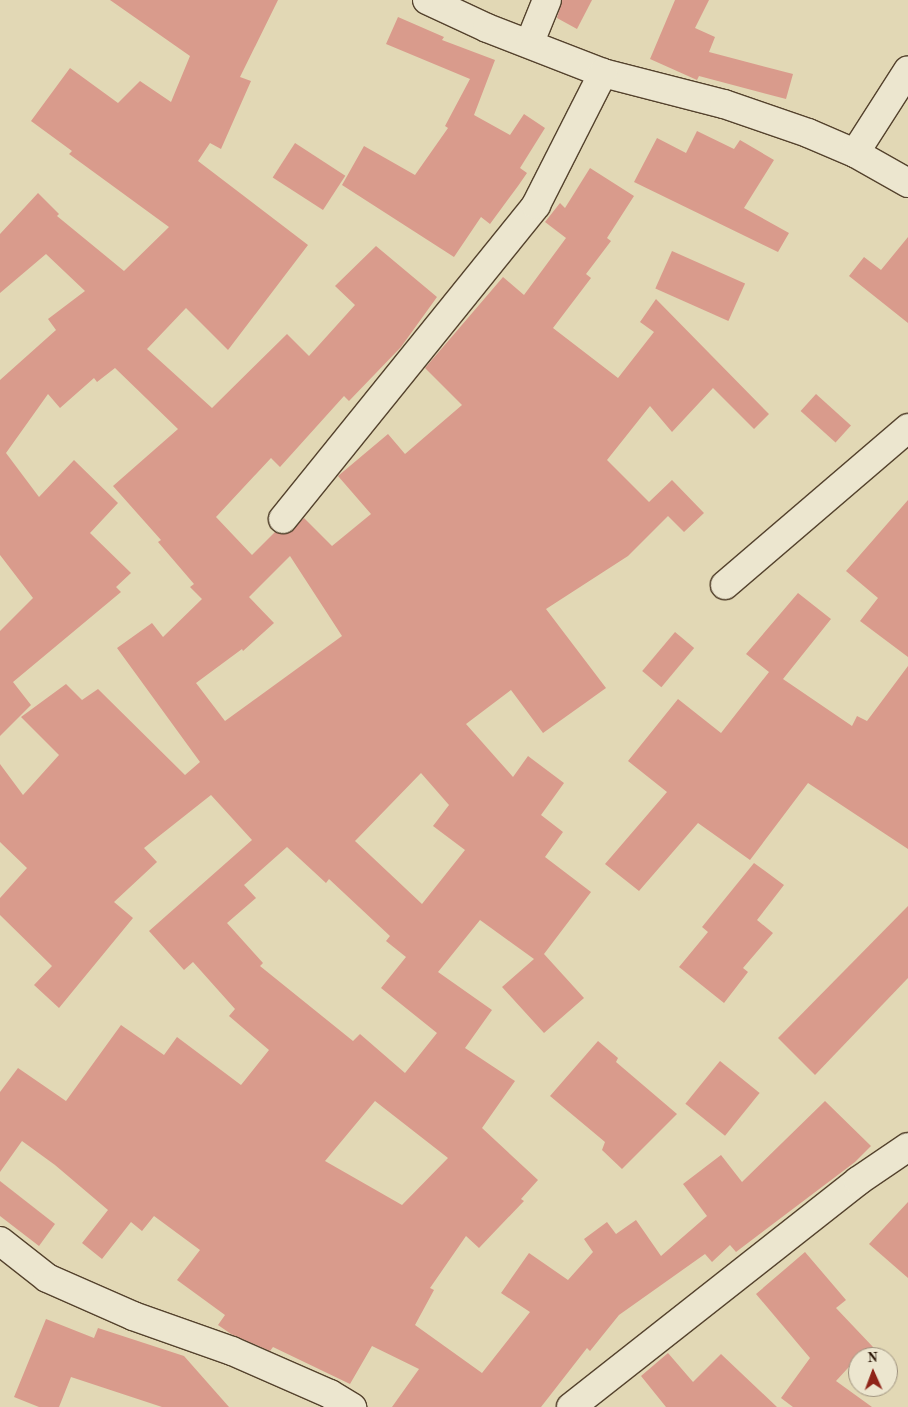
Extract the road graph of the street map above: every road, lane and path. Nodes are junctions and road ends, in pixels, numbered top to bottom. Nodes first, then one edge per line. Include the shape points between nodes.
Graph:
1 (427, 0) edge
2 (548, 0) edge
3 (530, 42) junction
4 (908, 70) edge
5 (603, 73) junction
6 (855, 153) junction
7 (908, 183) edge
8 (908, 428) edge
9 (283, 520) dead end
10 (725, 585) dead end
11 (908, 1147) edge
12 (0, 1241) edge
13 (352, 1407) edge
14 (571, 1407) edge

1 - 3 street via 488,28
2 - 3 street
3 - 5 street
4 - 6 street
5 - 6 street via 724,104
5 - 9 street via 536,205
6 - 7 street
8 - 10 street
11 - 14 street via 858,1181
12 - 13 street via 47,1278 133,1316 232,1350

